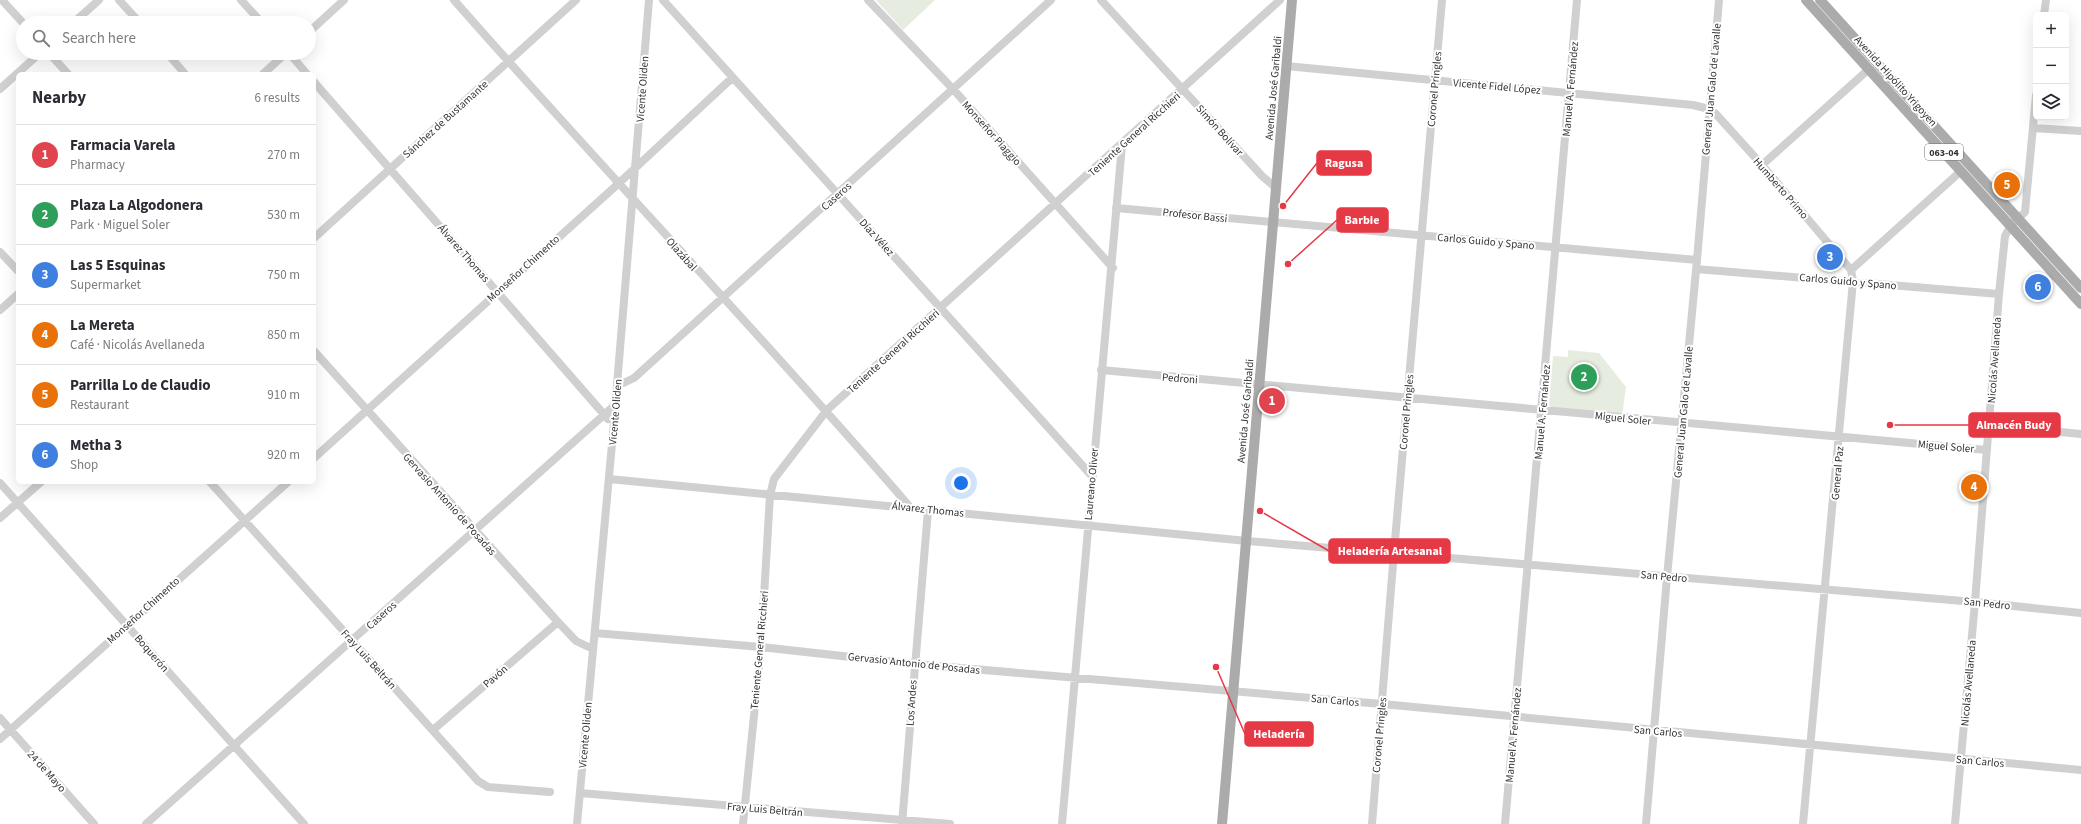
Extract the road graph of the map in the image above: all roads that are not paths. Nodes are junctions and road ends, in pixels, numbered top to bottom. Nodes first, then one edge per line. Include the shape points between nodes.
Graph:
1 (2, 0) edge
2 (99, 0) edge
3 (119, 0) edge
4 (241, 0) edge
5 (344, 0) edge
6 (454, 0) edge
7 (576, 0) edge
8 (649, 0) edge
9 (663, 0) edge
10 (868, 0) edge
11 (1051, 0) edge
12 (1101, 0) edge
13 (1280, 0) edge
14 (1292, 0) edge
15 (1442, 0) edge
16 (1577, 0) edge
17 (1719, 0) edge
18 (1806, 0) edge
19 (1820, 0) edge
20 (2046, 0) edge
21 (2044, 12) edge
22 (16, 16) edge
23 (82, 16) edge
24 (134, 16) edge
25 (256, 16) edge
26 (316, 26) edge
27 (32, 60) edge
28 (56, 60) edge
29 (173, 60) edge
30 (280, 60) edge
31 (294, 60) edge
32 (508, 61) junction
33 (1286, 66) junction
34 (1869, 69) junction
35 (19, 72) edge
36 (66, 72) edge
37 (183, 72) edge
38 (265, 72) edge
39 (305, 72) edge
40 (16, 75) edge
41 (732, 78) junction
42 (1435, 80) junction
43 (316, 84) edge
44 (0, 89) edge
45 (953, 89) junction
46 (1183, 89) junction
47 (1569, 92) junction
48 (1709, 109) junction
49 (2034, 120) edge
50 (2033, 128) junction
51 (2081, 131) edge
52 (1122, 145) junction
53 (1762, 165) junction
54 (636, 167) junction
55 (390, 169) junction
56 (1961, 171) junction
57 (618, 184) junction
58 (1276, 188) junction
59 (838, 194) junction
60 (633, 200) junction
61 (1055, 204) junction
62 (1116, 208) junction
63 (2015, 222) junction
64 (1274, 223) junction
65 (316, 236) edge
66 (1422, 236) junction
67 (1556, 246) junction
68 (0, 252) edge
69 (1697, 260) junction
70 (1112, 268) junction
71 (16, 269) edge
72 (1696, 269) junction
73 (1851, 270) junction
74 (1853, 281) junction
75 (2081, 287) edge
76 (498, 291) junction
77 (1999, 294) junction
78 (16, 296) edge
79 (723, 299) junction
80 (2081, 304) edge
81 (941, 308) junction
82 (0, 310) edge
83 (316, 353) edge
84 (1101, 370) junction
85 (1259, 385) junction
86 (617, 386) junction
87 (1407, 397) junction
88 (615, 405) junction
89 (367, 410) junction
90 (826, 410) junction
91 (1542, 411) junction
92 (605, 415) junction
93 (1682, 423) junction
94 (614, 425) junction
95 (1989, 425) junction
96 (2081, 434) edge
97 (1840, 436) junction
98 (1987, 450) junction
99 (316, 456) edge
100 (1091, 475) junction
101 (609, 479) junction
102 (0, 483) edge
103 (39, 484) edge
104 (212, 484) edge
105 (286, 484) edge
106 (770, 495) junction
107 (18, 503) junction
108 (910, 507) junction
109 (928, 510) junction
110 (0, 518) edge
111 (245, 521) junction
112 (1087, 524) junction
113 (475, 531) junction
114 (1247, 541) junction
115 (1394, 552) junction
116 (1528, 564) junction
117 (1667, 577) junction
118 (1826, 589) junction
119 (1975, 602) junction
120 (2081, 613) edge
121 (558, 622) junction
122 (127, 624) junction
123 (595, 633) junction
124 (352, 641) junction
125 (761, 647) junction
126 (593, 649) junction
127 (914, 664) junction
128 (1074, 678) junction
129 (1234, 692) junction
130 (1382, 704) junction
131 (0, 718) edge
132 (1515, 718) junction
133 (10, 730) junction
134 (433, 730) junction
135 (1654, 730) junction
136 (0, 739) edge
137 (1810, 745) junction
138 (235, 746) junction
139 (1960, 759) junction
140 (2081, 770) edge
141 (550, 792) dead end
142 (580, 793) junction
143 (745, 807) junction
144 (902, 822) edge
145 (94, 824) edge
146 (146, 824) edge
147 (304, 824) edge
148 (577, 824) edge
149 (743, 824) edge
150 (950, 824) edge
151 (1062, 824) edge
152 (1222, 824) edge
153 (1372, 824) edge
154 (1505, 824) edge
155 (1646, 824) edge
156 (1803, 824) edge
157 (1955, 824) edge

1 - 22 street
2 - 23 street
3 - 24 street
4 - 25 street
5 - 26 street
6 - 32 street, Olazábal
7 - 32 street, Sánchez de Bustamante
8 - 54 street, Vicente Oliden
9 - 41 street, Díaz Vélez
10 - 45 street, Monseñor Piaggio
11 - 45 street, Caseros
12 - 46 street, Simón Bolívar
13 - 46 street, Teniente General Ricchieri
14 - 33 main road, Avenida José Garibaldi
15 - 42 street, Coronel Pringles
16 - 47 street, Manuel A. Fernández
17 - 48 street, General Juan Galo de Lavalle
18 - 34 main road, Avenida Hipólito Yrigoyen / 063-04
19 - 63 main road, Avenida Hipólito Yrigoyen / 063-04
20 - 21 street
27 - 35 street
28 - 36 street
29 - 37 street
30 - 38 street
31 - 39 street
32 - 55 street, Sánchez de Bustamante
32 - 57 street, Olazábal
33 - 42 street, Vicente Fidel López
33 - 58 main road, Avenida José Garibaldi
34 - 53 street
34 - 56 main road, Avenida Hipólito Yrigoyen / 063-04
40 - 44 street
41 - 54 street, Monseñor Chimento
41 - 59 street, Díaz Vélez
42 - 47 street, Vicente Fidel López
42 - 66 street, Coronel Pringles
43 - 55 street, Álvarez Thomas
45 - 59 street, Caseros
45 - 61 street, Monseñor Piaggio
46 - 52 street, Teniente General Ricchieri
46 - 58 street, Simón Bolívar
47 - 48 street, Vicente Fidel López via 1693,105
47 - 67 street, Manuel A. Fernández
48 - 53 street, Humberto Primo
48 - 69 street, General Juan Galo de Lavalle
49 - 50 street, Nicolás Avellaneda
50 - 51 street
50 - 63 street, Nicolás Avellaneda via 2025,212
52 - 61 street, Teniente General Ricchieri
52 - 62 street, Laureano Oliver
53 - 73 street, Humberto Primo
54 - 57 street, Monseñor Chimento
54 - 60 street, Vicente Oliden
55 - 65 street, Sánchez de Bustamante
55 - 76 street, Álvarez Thomas
56 - 63 main road, Avenida Hipólito Yrigoyen / 063-04
56 - 73 street
57 - 60 street, Olazábal
57 - 76 street, Monseñor Chimento
58 - 64 main road, Avenida José Garibaldi
59 - 79 street, Caseros
59 - 81 street, Díaz Vélez
60 - 79 street, Olazábal
60 - 86 street, Vicente Oliden
61 - 70 street, Monseñor Piaggio
61 - 81 street, Teniente General Ricchieri
62 - 64 street, Profesor Bassi
62 - 70 street, Laureano Oliver
63 - 75 main road, Avenida Hipólito Yrigoyen / 063-04
63 - 77 street, Nicolás Avellaneda via 2005,236
63 - 80 main road, Avenida Hipólito Yrigoyen / 063-04
64 - 66 street, Carlos Guido y Spano
64 - 85 main road, Avenida José Garibaldi
66 - 67 street, Carlos Guido y Spano
66 - 87 street, Coronel Pringles
67 - 69 street, Carlos Guido y Spano
67 - 91 street, Manuel A. Fernández
68 - 71 street
69 - 72 street, General Juan Galo de Lavalle
70 - 84 street, Laureano Oliver
72 - 74 street, Carlos Guido y Spano
72 - 93 street, General Juan Galo de Lavalle
73 - 74 street, General Paz
74 - 77 street, Carlos Guido y Spano
74 - 97 street, General Paz
76 - 89 street, Monseñor Chimento
76 - 92 street, Álvarez Thomas
77 - 95 street, Nicolás Avellaneda
78 - 82 street
79 - 86 street, Caseros via 634,378
79 - 90 street, Olazábal
81 - 90 street, Teniente General Ricchieri
81 - 100 street, Díaz Vélez
83 - 89 street, Gervasio Antonio de Posadas
84 - 85 street, Pedroni
84 - 100 street, Laureano Oliver
85 - 87 street, Miguel Soler
85 - 114 main road, Avenida José Garibaldi
86 - 88 street, Vicente Oliden
87 - 91 street, Miguel Soler
87 - 115 street, Coronel Pringles
88 - 92 street, Caseros
88 - 94 street, Vicente Oliden
89 - 99 street, Monseñor Chimento
89 - 113 street, Gervasio Antonio de Posadas
90 - 106 street, Teniente General Ricchieri via 774,479
90 - 108 street, Olazábal
91 - 93 street, Miguel Soler
91 - 116 street, Manuel A. Fernández
92 - 94 street, Álvarez Thomas
92 - 113 street, Caseros
93 - 97 street, Miguel Soler
93 - 117 street, General Juan Galo de Lavalle
94 - 101 street, Vicente Oliden
95 - 96 street
95 - 98 street, Nicolás Avellaneda
97 - 98 street, Miguel Soler
97 - 118 street, General Paz
98 - 119 street, Nicolás Avellaneda
100 - 112 street, Laureano Oliver
101 - 106 street, Álvarez Thomas
101 - 123 street, Vicente Oliden
102 - 107 street, Boquerón
103 - 107 street
104 - 111 street, Fray Luis Beltrán
105 - 111 street, Monseñor Chimento
106 - 108 street, Álvarez Thomas
106 - 125 street, Teniente General Ricchieri
107 - 110 street
107 - 122 street, Boquerón
108 - 109 street, Álvarez Thomas
109 - 112 street, Álvarez Thomas
109 - 127 street, Los Andes
111 - 122 street, Monseñor Chimento
111 - 124 street, Fray Luis Beltrán
112 - 114 street, Álvarez Thomas
112 - 128 street, Laureano Oliver
113 - 121 street, Gervasio Antonio de Posadas
113 - 124 street, Caseros
114 - 115 street, San Pedro
114 - 129 main road, Avenida José Garibaldi
115 - 116 street, San Pedro
115 - 130 street, Coronel Pringles
116 - 117 street, San Pedro
116 - 132 street, Manuel A. Fernández
117 - 118 street, San Pedro
117 - 135 street, General Juan Galo de Lavalle
118 - 119 street, San Pedro
118 - 137 street, General Paz
119 - 120 street, San Pedro
119 - 139 street, Nicolás Avellaneda
121 - 126 street, Gervasio Antonio de Posadas via 576,641
121 - 134 street, Pavón
122 - 133 street, Monseñor Chimento
122 - 138 street, Boquerón
123 - 125 street, Gervasio Antonio de Posadas
123 - 126 street, Vicente Oliden
124 - 134 street, Fray Luis Beltrán
124 - 138 street, Caseros
125 - 127 street, Gervasio Antonio de Posadas
125 - 143 street, Teniente General Ricchieri
126 - 142 street, Vicente Oliden
127 - 128 street, Gervasio Antonio de Posadas
127 - 144 street, Los Andes
128 - 129 street, Gervasio Antonio de Posadas
128 - 151 street, Laureano Oliver
129 - 130 street, San Carlos
129 - 152 main road, Avenida José Garibaldi
130 - 132 street, San Carlos
130 - 153 street, Coronel Pringles
131 - 133 street, 24 de Mayo
132 - 135 street, San Carlos
132 - 154 street, Manuel A. Fernández
133 - 136 street, Monseñor Chimento
133 - 145 street, 24 de Mayo
134 - 141 street, Fray Luis Beltrán via 483,784 502,789
135 - 137 street, San Carlos
135 - 155 street, General Juan Galo de Lavalle
137 - 139 street, San Carlos
137 - 156 street, General Paz
138 - 146 street, Caseros
138 - 147 street, Boquerón
139 - 140 street, San Carlos
139 - 157 street, Nicolás Avellaneda
142 - 143 street, Fray Luis Beltrán
142 - 148 street, Vicente Oliden
143 - 144 street, Fray Luis Beltrán
143 - 149 street, Teniente General Ricchieri
144 - 150 street, Fray Luis Beltrán

